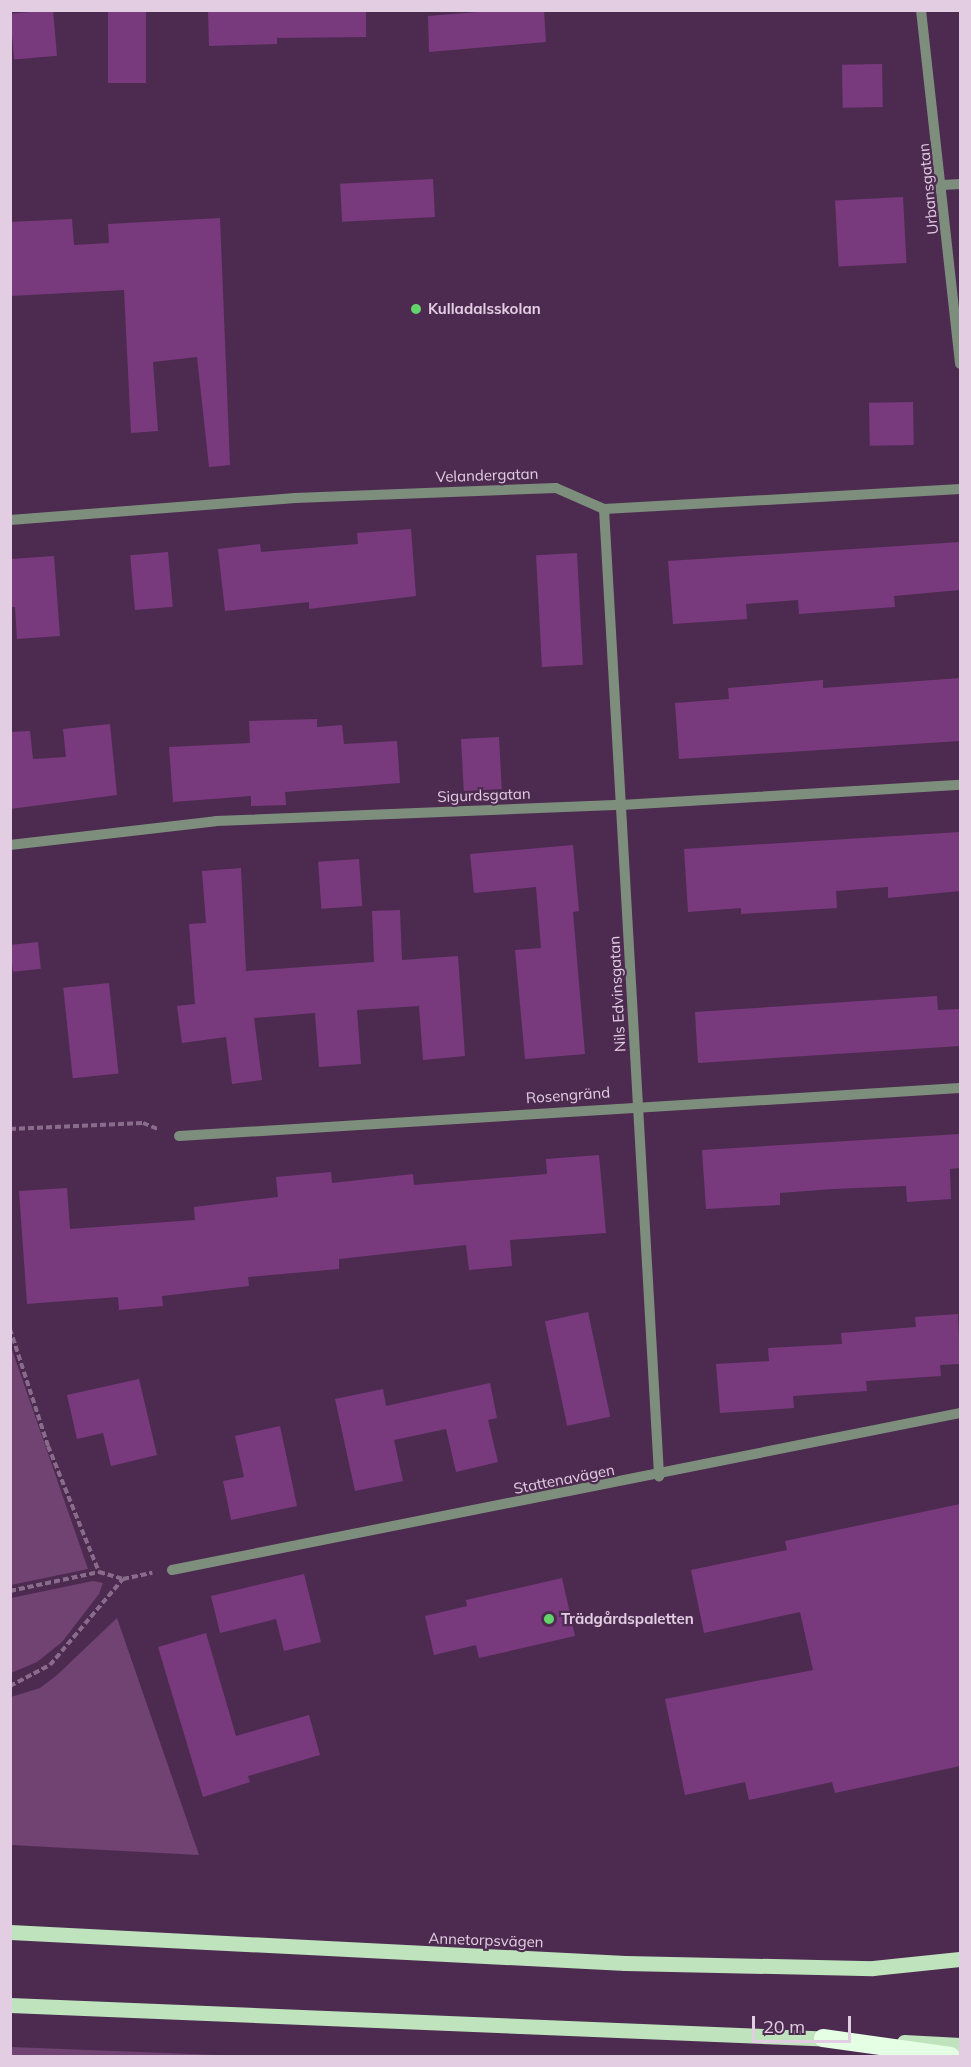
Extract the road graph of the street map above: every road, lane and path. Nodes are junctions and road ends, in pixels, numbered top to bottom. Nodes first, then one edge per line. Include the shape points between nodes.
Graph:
1 (921, 10) edge
2 (960, 184) edge
3 (943, 185) junction
4 (960, 364) edge
5 (960, 489) edge
6 (604, 509) junction
7 (10, 520) edge
8 (960, 785) edge
9 (621, 805) junction
10 (10, 845) edge
11 (960, 1088) edge
12 (639, 1105) junction
13 (10, 1129) edge
14 (179, 1136) joint
15 (10, 1329) edge
16 (960, 1413) edge
17 (659, 1476) junction
18 (172, 1570) joint
19 (99, 1572) junction
20 (123, 1579) junction
21 (10, 1591) edge
22 (10, 1686) edge
23 (10, 1932) edge
24 (960, 1959) edge
25 (10, 2005) edge
26 (823, 2038) junction
27 (960, 2045) edge
28 (951, 2056) edge

1 - 3 street, Urbansgatan
2 - 3 street
3 - 4 street, Urbansgatan
5 - 6 street, Velandergatan
6 - 7 street, Velandergatan via 556,488 295,498
6 - 9 street, Nils Edvinsgatan
8 - 9 street, Sigurdsgatan
9 - 10 street, Sigurdsgatan via 216,821
9 - 12 street, Nils Edvinsgatan
11 - 12 street, Rosengränd
12 - 14 street, Rosengränd
12 - 17 street, Nils Edvinsgatan
13 - 14 path via 142,1123
15 - 19 path via 48,1446
16 - 17 street, Stattenavägen
17 - 18 street, Stattenavägen
18 - 20 path
19 - 20 path
19 - 21 path
20 - 22 path via 50,1665
23 - 24 main road, Annetorpsvägen via 625,1964 873,1968
25 - 26 main road
26 - 27 main road
26 - 28 highway

